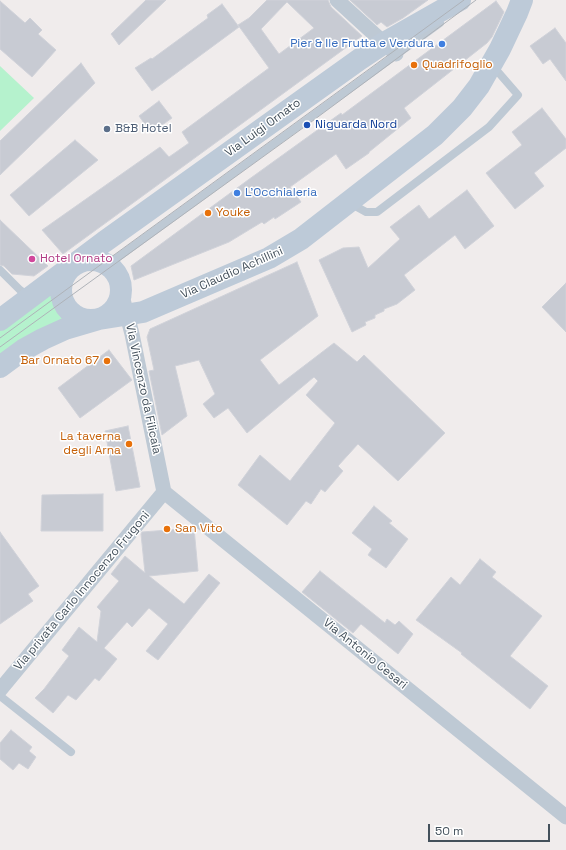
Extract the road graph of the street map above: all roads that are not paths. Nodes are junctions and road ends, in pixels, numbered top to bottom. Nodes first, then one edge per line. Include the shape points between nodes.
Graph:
1 (338, 0) edge
2 (471, 0) edge
3 (522, 0) edge
4 (453, 11) edge
5 (390, 49) junction
6 (491, 64) junction
7 (352, 200) junction
8 (106, 266) junction
9 (73, 267) junction
10 (0, 270) edge
11 (120, 288) junction
12 (30, 298) junction
13 (127, 314) junction
14 (99, 319) junction
15 (0, 320) edge
16 (0, 367) edge
17 (164, 492) junction
18 (0, 690) edge
19 (0, 696) edge
20 (71, 752) dead end
21 (566, 817) edge

1 - 5 street
2 - 4 lane, Via Luigi Ornato
3 - 6 main road, Via Claudio Achillini
4 - 5 main road, Via Luigi Ornato
5 - 8 lane, Via Luigi Ornato
5 - 9 main road, Via Luigi Ornato via 307,96
6 - 7 main road, Via Claudio Achillini via 470,99 448,122
6 - 7 lane via 518,95 489,127 377,212 366,212 357,207
7 - 13 main road, Via Claudio Achillini via 280,252 143,312
8 - 9 main road, Via Luigi Ornato via 89,261
8 - 11 main road via 117,276
9 - 12 main road, Via Luigi Ornato
9 - 14 main road, Via Luigi Ornato via 65,275 62,284 64,303 79,318
10 - 12 lane
11 - 13 street, Via Vincenzo da Filicaia
11 - 14 main road via 115,307
12 - 15 main road, Via Luigi Ornato
13 - 14 main road, Via Claudio Achillini
13 - 17 street, Via Vincenzo da Filicaia
14 - 16 main road via 42,339
17 - 18 street, Via privata Carlo Innocenzo Frugoni
17 - 21 street, Via Antonio Cesari
19 - 20 lane

